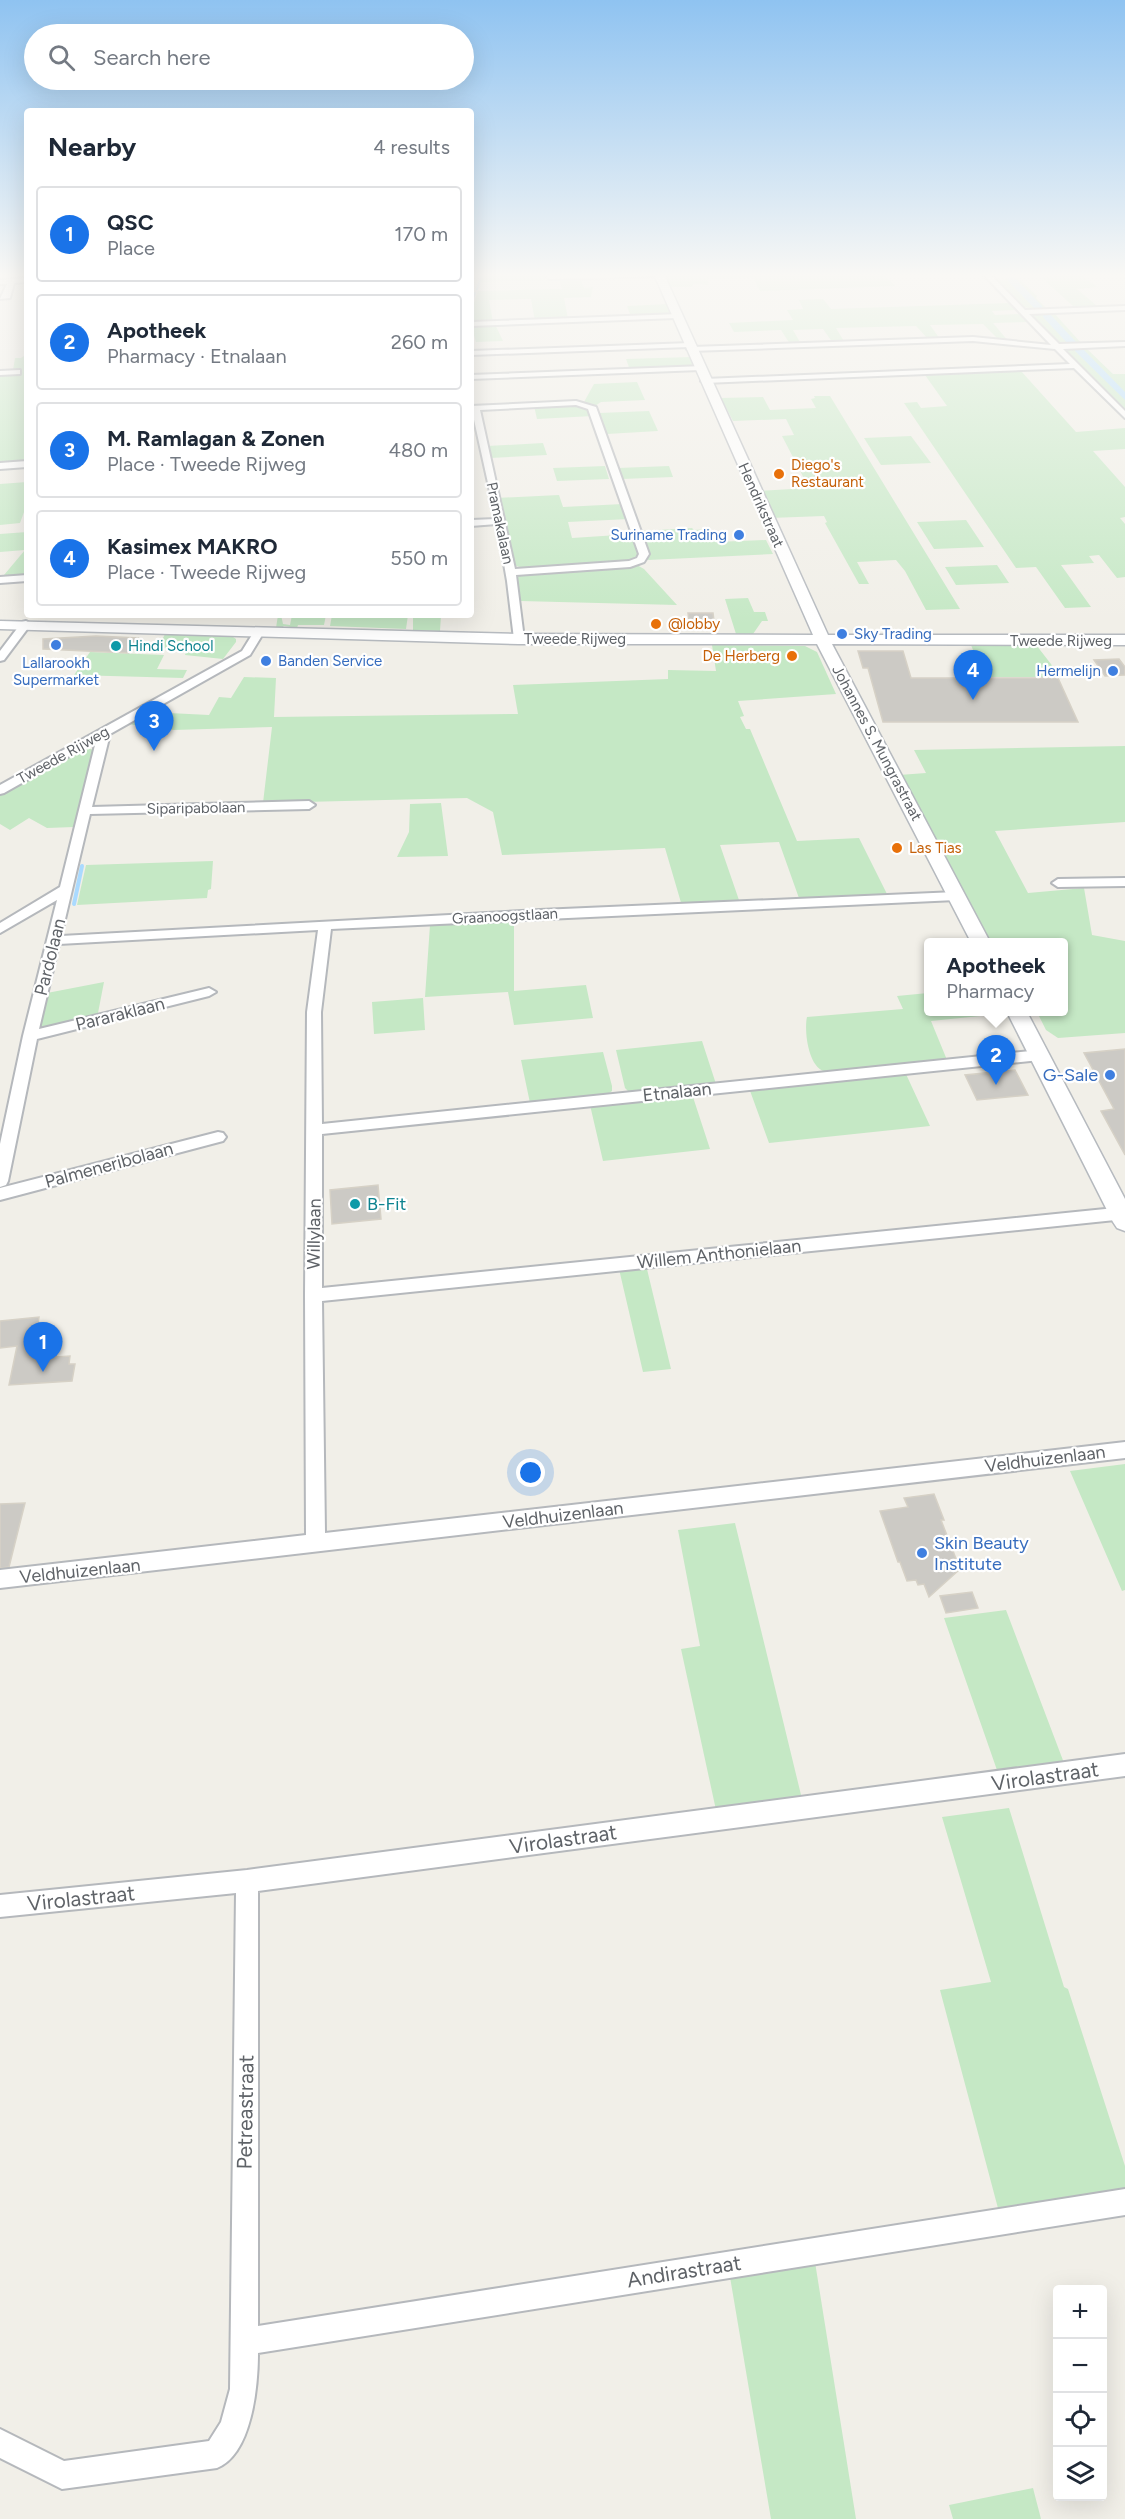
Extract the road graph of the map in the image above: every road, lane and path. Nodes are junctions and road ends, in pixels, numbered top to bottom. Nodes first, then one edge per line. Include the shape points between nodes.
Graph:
1 (709, 390) edge
2 (1100, 390) edge
3 (474, 408) edge
4 (474, 412) edge
5 (1125, 416) edge
6 (24, 464) edge
7 (0, 465) edge
8 (500, 521) junction
9 (474, 523) edge
10 (511, 572) junction
11 (24, 578) edge
12 (0, 580) edge
13 (30, 620) edge
14 (0, 625) edge
15 (252, 632) junction
16 (519, 639) junction
17 (822, 639) junction
18 (1125, 640) edge
19 (0, 658) edge
20 (104, 733) junction
21 (0, 790) edge
22 (309, 805) dead end
23 (84, 811) junction
24 (1125, 882) edge
25 (1058, 883) dead end
26 (67, 888) junction
27 (956, 896) junction
28 (325, 926) junction
29 (0, 929) edge
30 (979, 938) edge
31 (54, 940) junction
32 (209, 992) dead end
33 (1020, 1016) edge
34 (30, 1036) junction
35 (1040, 1055) junction
36 (314, 1130) junction
37 (218, 1137) dead end
38 (0, 1181) edge
39 (0, 1194) edge
40 (1123, 1216) edge
41 (313, 1294) junction
42 (1125, 1450) edge
43 (316, 1543) junction
44 (0, 1579) edge
45 (1125, 1765) edge
46 (247, 1881) junction
47 (0, 1906) edge
48 (1125, 2202) edge
49 (243, 2342) junction
50 (0, 2444) edge

1 - 17 street, Hendrikstraat
2 - 5 street
3 - 10 street via 576,403 594,409 644,554 641,560 630,564
4 - 8 street, Pramakalaan
6 - 7 street
8 - 9 street
8 - 10 street, Pramakalaan
10 - 16 street, Pramakalaan
11 - 12 street
13 - 14 street
13 - 15 street
13 - 19 street
15 - 16 street, Tweede Rijweg
15 - 20 street, Tweede Rijweg via 246,653
16 - 17 street, Tweede Rijweg
17 - 18 street, Tweede Rijweg
17 - 27 street, Johannes S. Mungrastraat
20 - 21 street, Tweede Rijweg
20 - 23 street, Pardolaan
22 - 23 street, Siparipabolaan
23 - 26 street, Pardolaan
24 - 25 street
26 - 29 street
26 - 31 street, Pardolaan
27 - 28 street, Graanoogstlaan
27 - 30 street, Johannes S. Mungrastraat
28 - 31 street, Graanoogstlaan
28 - 36 street, Willylaan via 314,1012
31 - 34 street, Pardolaan
32 - 34 street, Pararaklaan
33 - 35 street
34 - 38 street, Pardolaan
35 - 36 street, Etnalaan
35 - 40 street
36 - 41 street, Willylaan
37 - 39 street, Palmeneribolaan
40 - 41 street, Willem Anthonielaan
41 - 43 street, Willylaan
42 - 43 street, Veldhuizenlaan
43 - 44 street, Veldhuizenlaan
45 - 46 street, Virolastraat
46 - 47 street, Virolastraat
46 - 49 street, Petreastraat
48 - 49 street, Andirastraat
49 - 50 street, Petreastraat via 244,2389 233,2428 217,2454 62,2475

